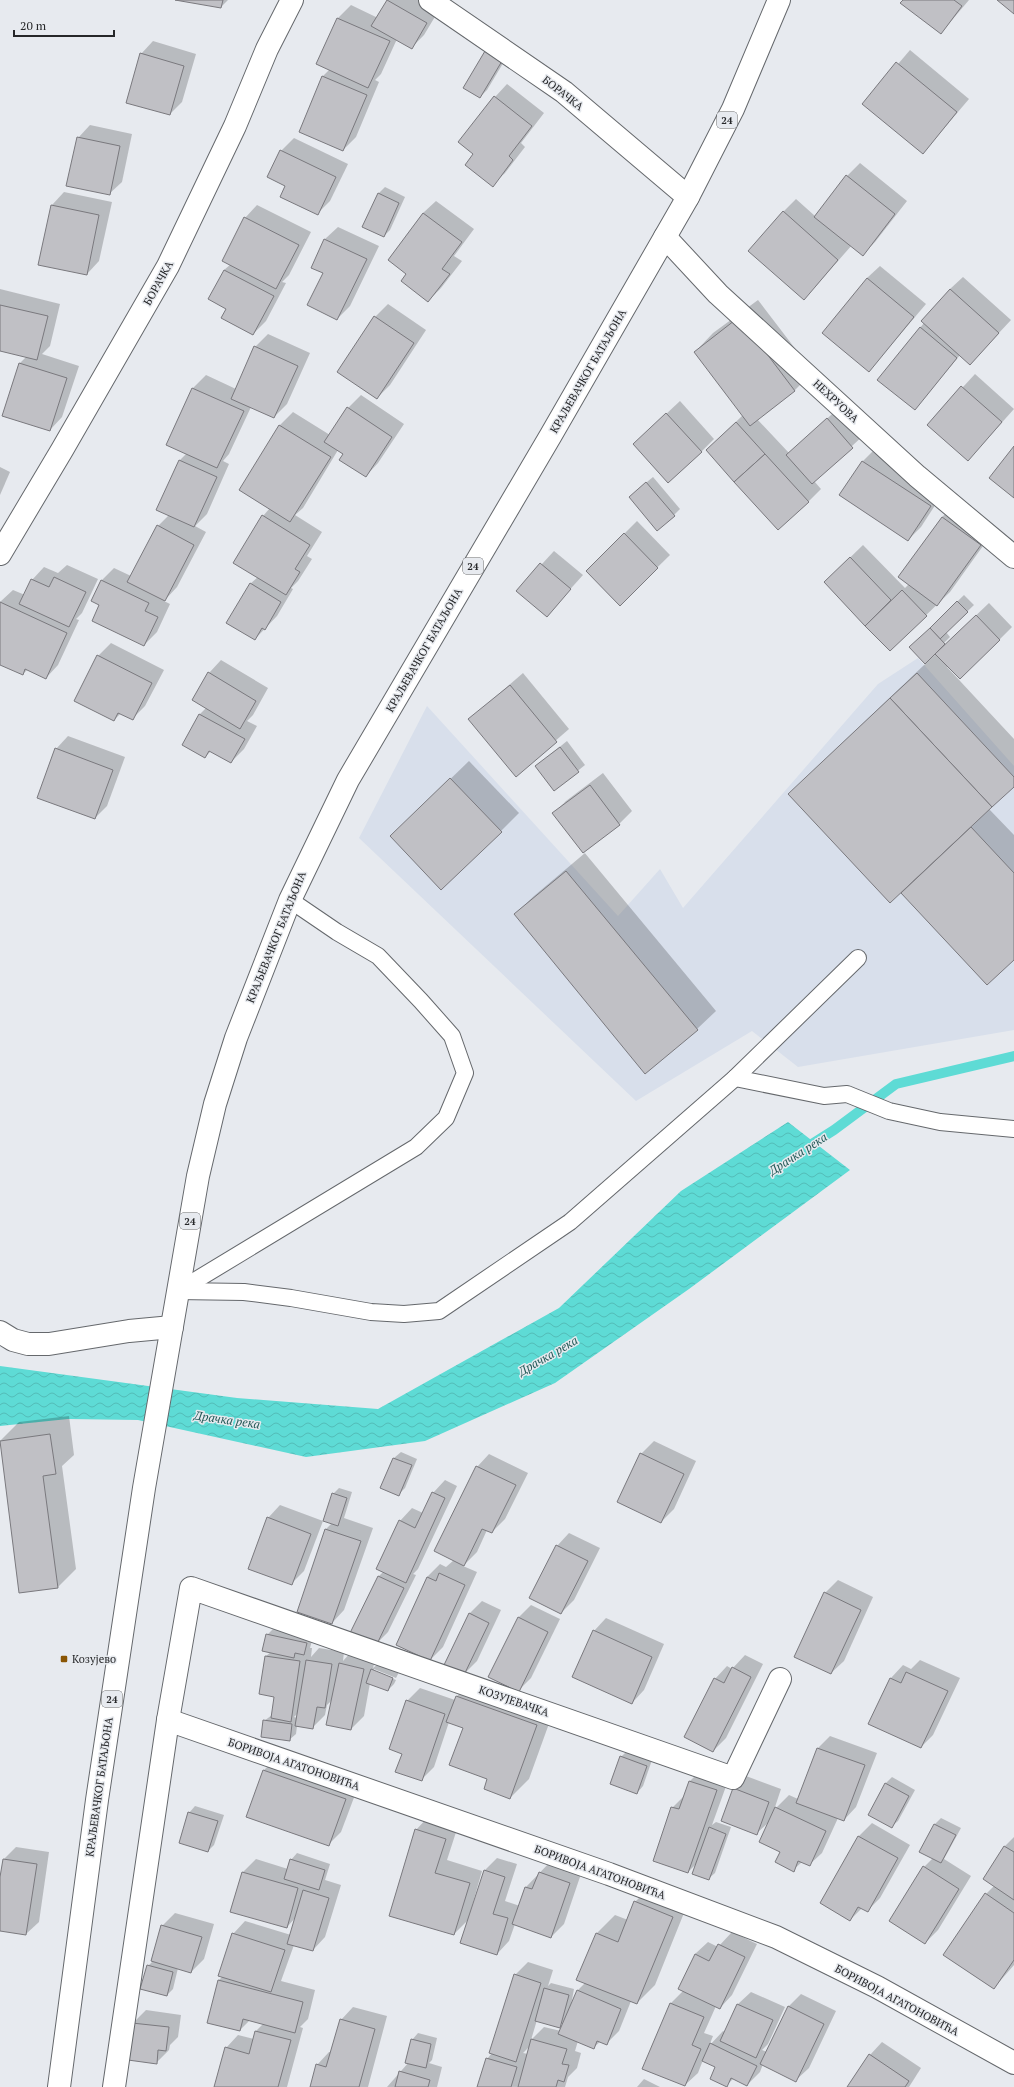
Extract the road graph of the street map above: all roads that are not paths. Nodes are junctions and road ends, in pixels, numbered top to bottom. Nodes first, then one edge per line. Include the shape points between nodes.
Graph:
1 (292, 0) edge
2 (430, 0) edge
3 (780, 0) edge
4 (688, 197) junction
5 (665, 237) junction
6 (0, 554) edge
7 (1014, 557) edge
8 (290, 900) junction
9 (858, 958) dead end
10 (735, 1078) junction
11 (1014, 1129) edge
12 (178, 1291) junction
13 (0, 1332) edge
14 (171, 1333) junction
15 (780, 1679) dead end
16 (168, 1720) junction
17 (1014, 2063) edge
18 (59, 2087) edge
19 (114, 2087) edge

1 - 6 street, БОРАЧКА via 168,266
2 - 4 street, БОРАЧКА via 564,92
3 - 4 street, КРАЉЕВАЧКОГ БАТАЉОНА / 24 via 733,108
4 - 5 street, КРАЉЕВАЧКОГ БАТАЉОНА / 24
5 - 7 street, НЕХРУОВА via 718,294 917,476
5 - 8 street, КРАЉЕВАЧКОГ БАТАЉОНА / 24 via 348,780
8 - 12 street, КРАЉЕВАЧКОГ БАТАЉОНА / 24 via 239,1031 215,1104 198,1176
8 - 12 lane via 378,956 452,1036 465,1073 446,1118 416,1147
9 - 10 lane
10 - 11 lane via 824,1096 847,1094 889,1111 940,1122
10 - 12 lane via 570,1222 439,1311 404,1314 371,1312 244,1292
12 - 14 street, КРАЉЕВАЧКОГ БАТАЉОНА / 24
13 - 14 street via 13,1340 28,1344 49,1344 129,1331
14 - 18 street, КРАЉЕВАЧКОГ БАТАЉОНА / 24 via 144,1488 97,1800
15 - 16 street, КОЗУЈЕВАЧКА via 733,1778 191,1588
16 - 17 street, БОРИВОЈА АГАТОНОВИЋА via 602,1872 776,1938 877,1987
16 - 19 street

